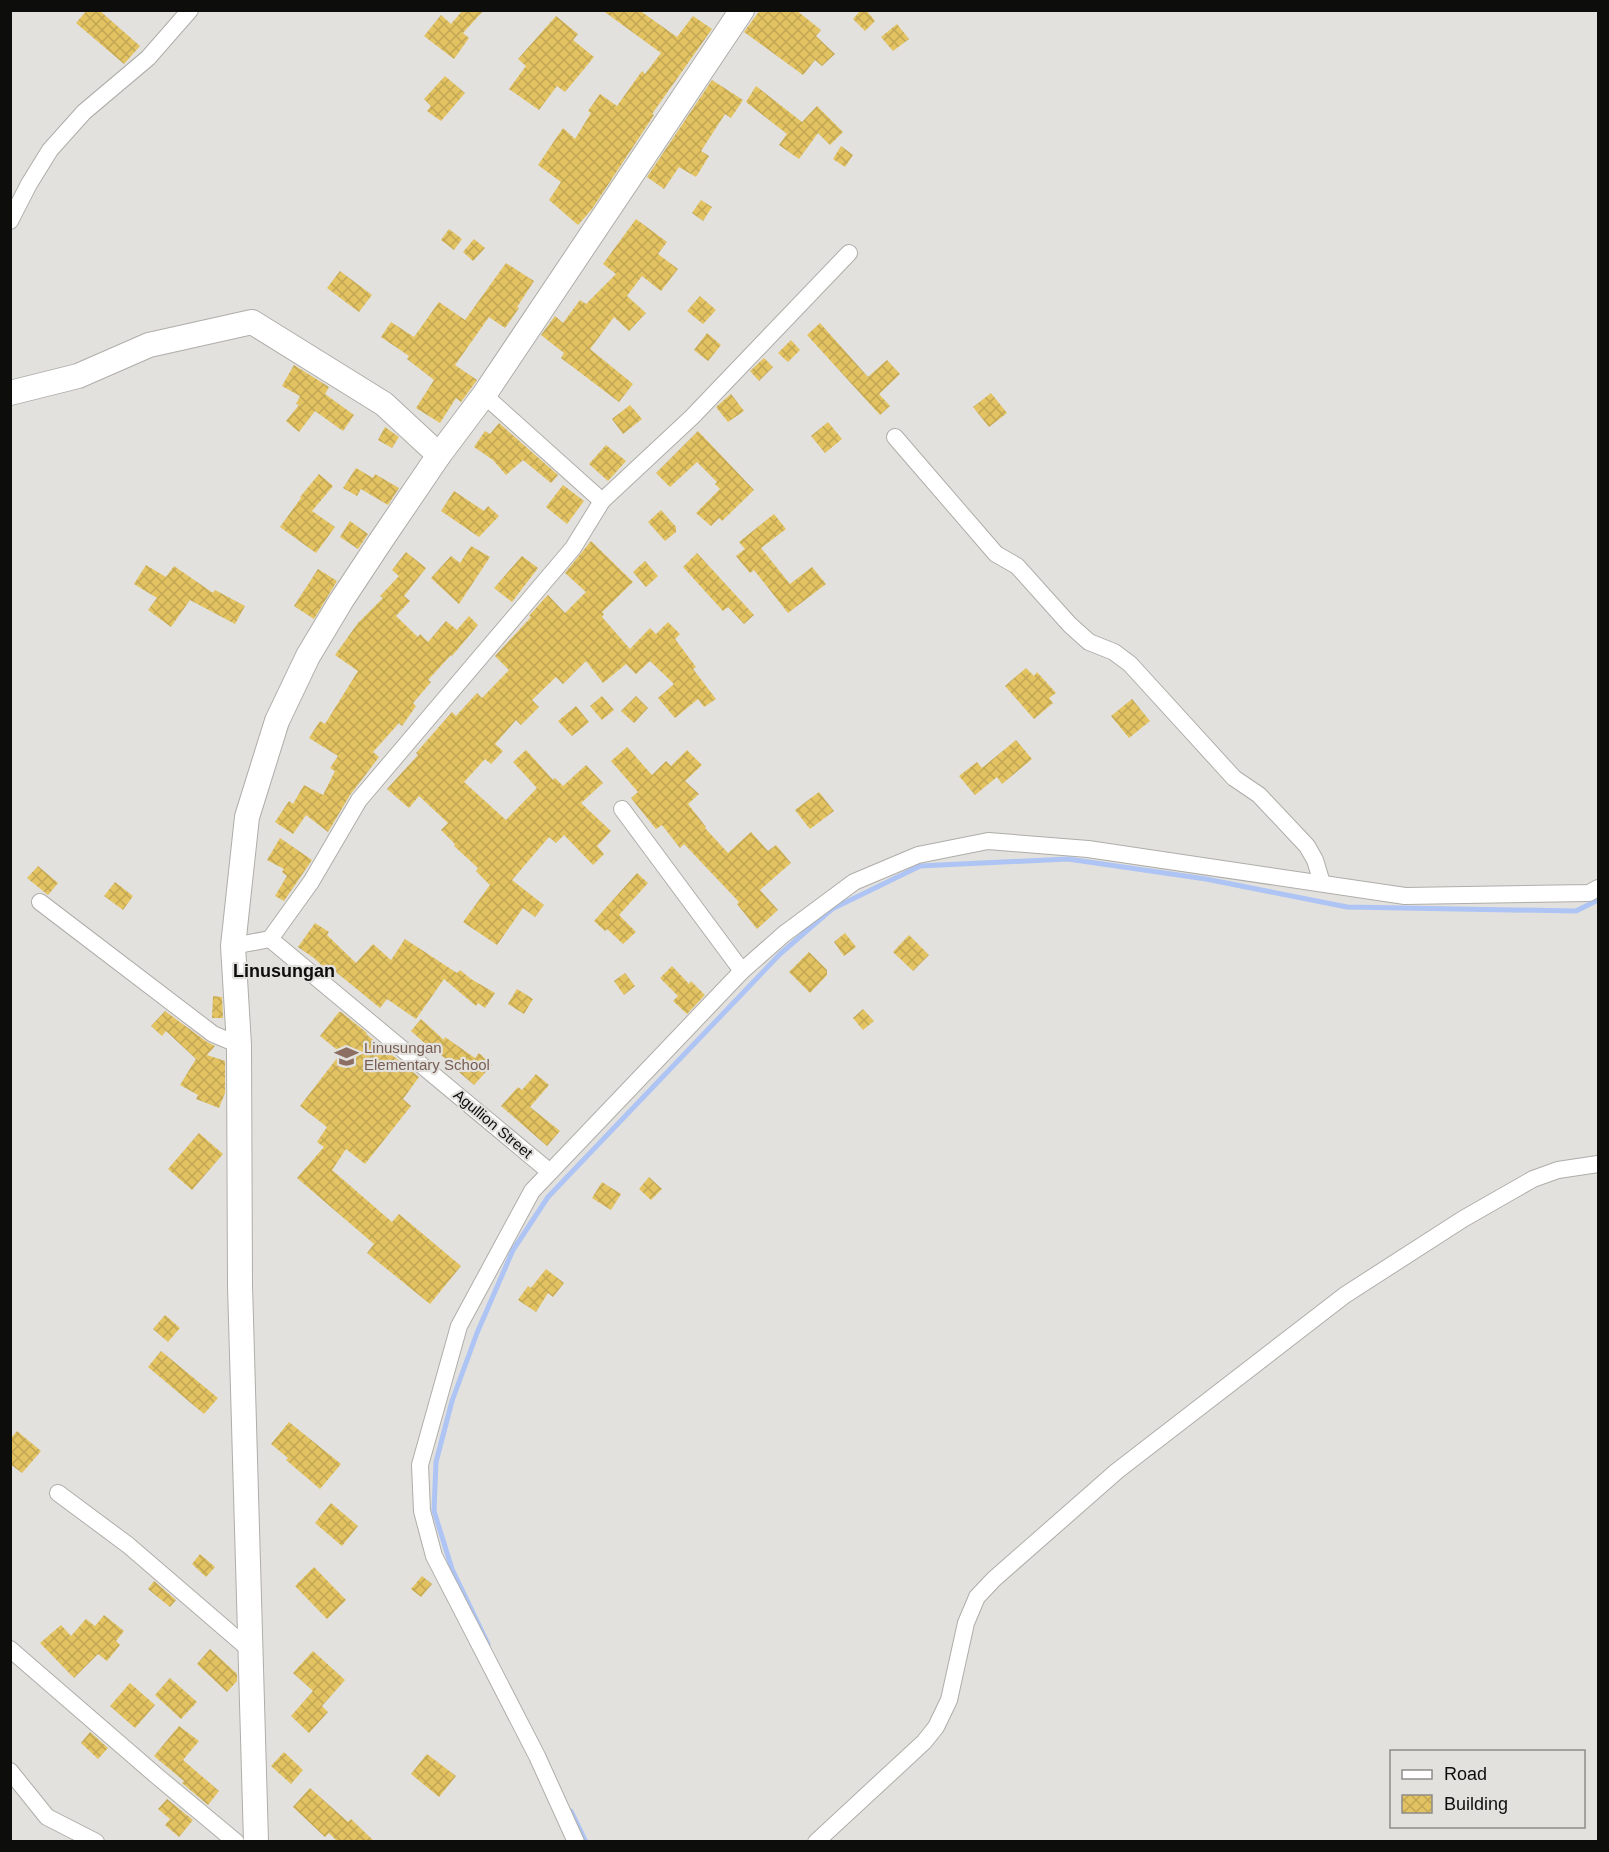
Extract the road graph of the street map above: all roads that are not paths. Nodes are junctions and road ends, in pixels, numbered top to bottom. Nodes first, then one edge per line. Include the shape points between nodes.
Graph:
1 (190, 10) edge
2 (742, 10) edge
3 (10, 221) edge
4 (849, 253) dead end
5 (10, 393) edge
6 (484, 394) junction
7 (896, 437) dead end
8 (439, 455) junction
9 (602, 501) junction
10 (622, 808) dead end
11 (1322, 883) junction
12 (1599, 888) edge
13 (40, 902) dead end
14 (270, 939) junction
15 (233, 946) junction
16 (742, 971) junction
17 (239, 1045) junction
18 (1599, 1164) edge
19 (550, 1172) junction
20 (58, 1493) dead end
21 (10, 1649) edge
22 (250, 1650) junction
23 (10, 1772) edge
24 (96, 1842) edge
25 (237, 1842) edge
26 (256, 1842) edge
27 (576, 1842) edge
28 (816, 1842) edge

1 - 3 street via 148,58 84,112 50,150
2 - 6 street
4 - 9 street via 692,417
5 - 8 street via 78,376 149,345 252,322 384,404
6 - 8 street
6 - 9 street
7 - 11 street via 996,554 1017,566 1089,642 1114,652 1130,664 1234,778 1259,795 1289,825 1315,860
8 - 15 street via 341,601 308,656 277,721 247,817
9 - 14 street via 573,548 359,800 311,882
10 - 16 street
11 - 12 street via 1405,896 1589,893
11 - 16 street via 1088,849 988,841 918,855 854,882
13 - 17 street via 213,1034
14 - 15 street
14 - 19 street, Agullion Street
15 - 17 street
16 - 19 street
17 - 22 street via 240,1285
18 - 28 street via 1558,1170 1505,1194 1345,1294 1108,1479 977,1597 966,1623 949,1700 936,1727
19 - 27 street via 532,1191 459,1326 420,1465 422,1511 434,1556 537,1756
20 - 22 street via 128,1545
21 - 25 street
22 - 26 street
23 - 24 street via 47,1817

